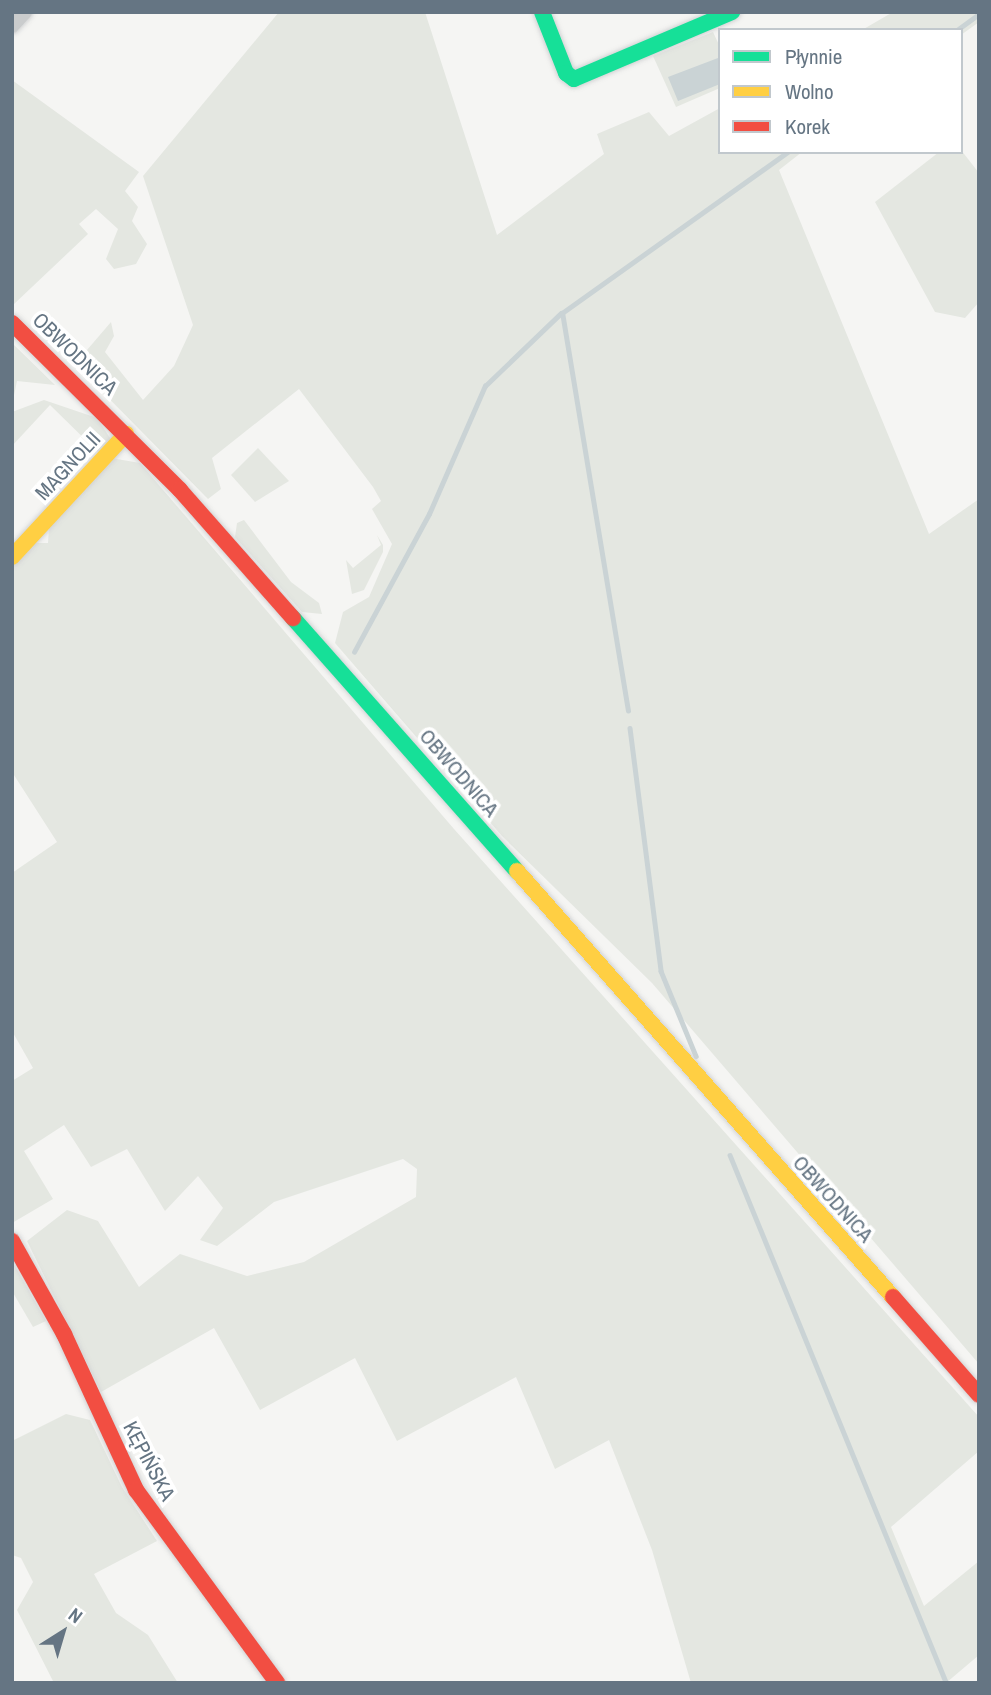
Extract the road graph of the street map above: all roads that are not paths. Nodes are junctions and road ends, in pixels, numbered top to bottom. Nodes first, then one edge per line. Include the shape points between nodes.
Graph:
1 (25, 12) edge
2 (542, 12) edge
3 (732, 12) edge
4 (12, 26) edge
5 (12, 323) edge
6 (126, 434) junction
7 (12, 557) edge
8 (12, 1241) edge
9 (979, 1395) edge
10 (277, 1683) edge

1 - 4 street
2 - 3 main road via 566,73 574,79
5 - 6 main road, OBWODNICA
6 - 7 main road, MAGNOLII
6 - 9 main road, OBWODNICA
8 - 10 main road, KĘPIŃSKA via 64,1334 136,1490

